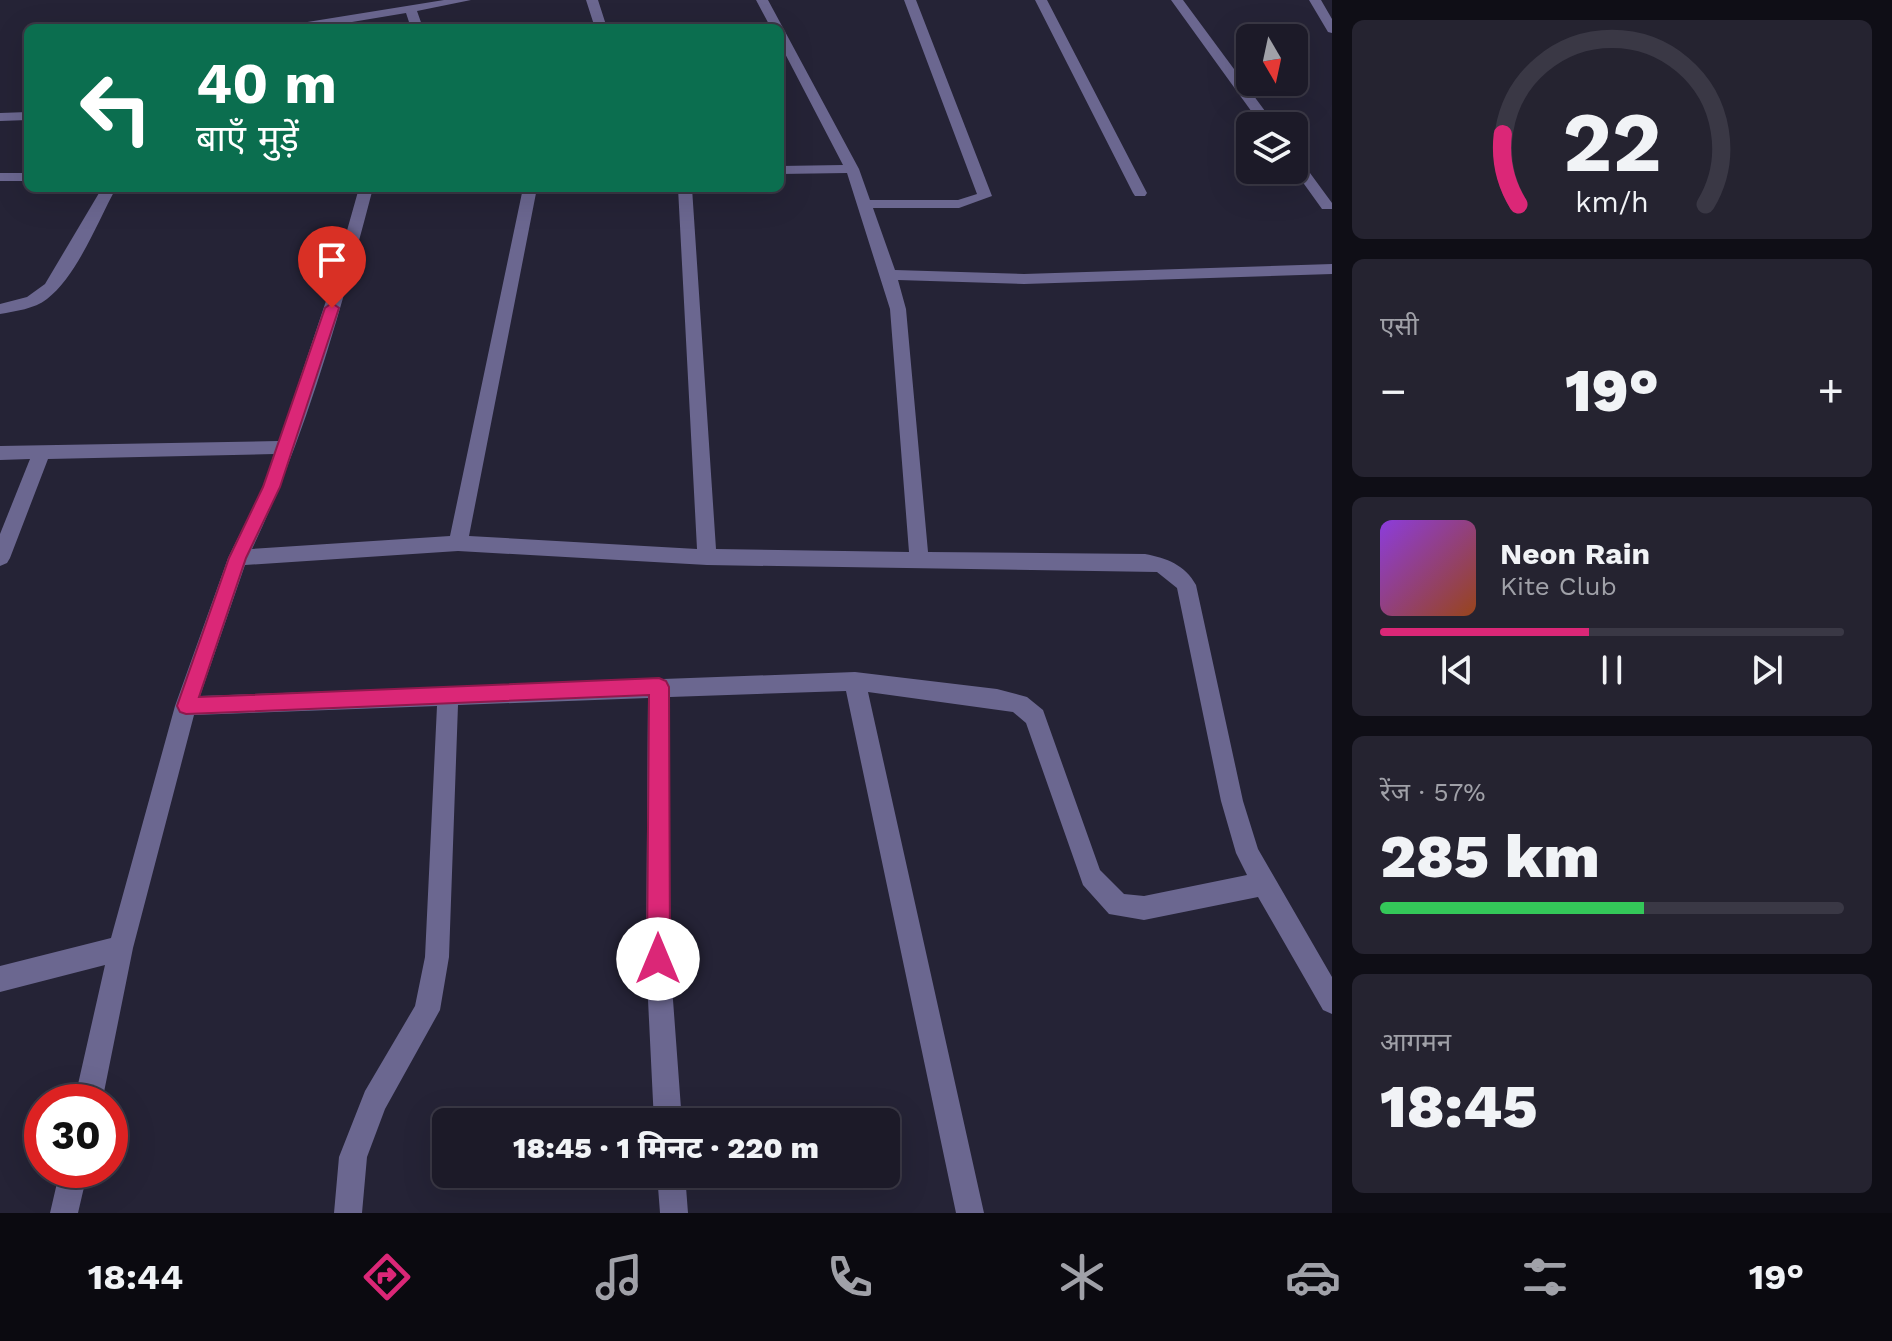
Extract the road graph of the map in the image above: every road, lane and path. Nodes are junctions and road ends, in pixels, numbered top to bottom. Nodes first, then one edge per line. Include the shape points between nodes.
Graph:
1 (465, 0) edge
2 (592, 0) edge
3 (762, 0) edge
4 (910, 0) edge
5 (1041, 0) edge
6 (1177, 0) edge
7 (1315, 0) edge
8 (410, 9) junction
9 (319, 24) edge
10 (416, 24) edge
11 (600, 24) edge
12 (775, 24) edge
13 (1332, 29) edge
14 (784, 41) edge
15 (1259, 112) edge
16 (24, 116) edge
17 (0, 117) edge
18 (852, 169) junction
19 (784, 170) edge
20 (0, 177) edge
21 (24, 177) edge
22 (1308, 180) edge
23 (107, 192) edge
24 (365, 192) edge
25 (529, 192) edge
26 (685, 192) edge
27 (1140, 193) dead end
28 (864, 204) junction
29 (1327, 206) dead end
30 (1332, 269) edge
31 (889, 275) junction
32 (0, 309) edge
33 (285, 447) junction
34 (0, 453) edge
35 (41, 454) junction
36 (458, 543) junction
37 (707, 557) junction
38 (0, 558) edge
39 (238, 558) junction
40 (919, 559) junction
41 (855, 681) junction
42 (659, 687) junction
43 (448, 697) junction
44 (186, 706) junction
45 (1264, 884) junction
46 (121, 948) junction
47 (0, 979) edge
48 (1332, 1001) edge
49 (92, 1084) edge
50 (667, 1108) edge
51 (70, 1188) edge
52 (672, 1188) edge
53 (64, 1213) edge
54 (348, 1213) edge
55 (674, 1213) edge
56 (970, 1213) edge

1 - 8 street
2 - 11 street
3 - 12 street
4 - 28 street via 985,196 959,204
5 - 27 street
6 - 15 street
7 - 13 street
8 - 9 street
8 - 10 street
14 - 18 street
16 - 17 street
18 - 19 street
18 - 28 street
20 - 21 street
22 - 29 street
23 - 32 street via 43,295
24 - 33 street
25 - 36 street
26 - 37 street
28 - 31 street
30 - 31 street via 1024,279
31 - 40 street via 898,309
33 - 35 street
33 - 39 street
34 - 35 street
35 - 38 street
36 - 37 street
36 - 39 street
37 - 40 street
39 - 44 street
40 - 45 street via 1145,562 1177,572 1186,585 1232,801
41 - 42 street
41 - 45 street via 997,698 1019,704 1035,717 1091,877 1118,905 1144,908
41 - 56 street
42 - 43 street
42 - 50 street via 658,959
43 - 44 street
43 - 54 street via 437,957 427,1010 375,1101 353,1157
44 - 46 street
45 - 48 street
46 - 47 street
46 - 49 street
51 - 53 street
52 - 55 street

